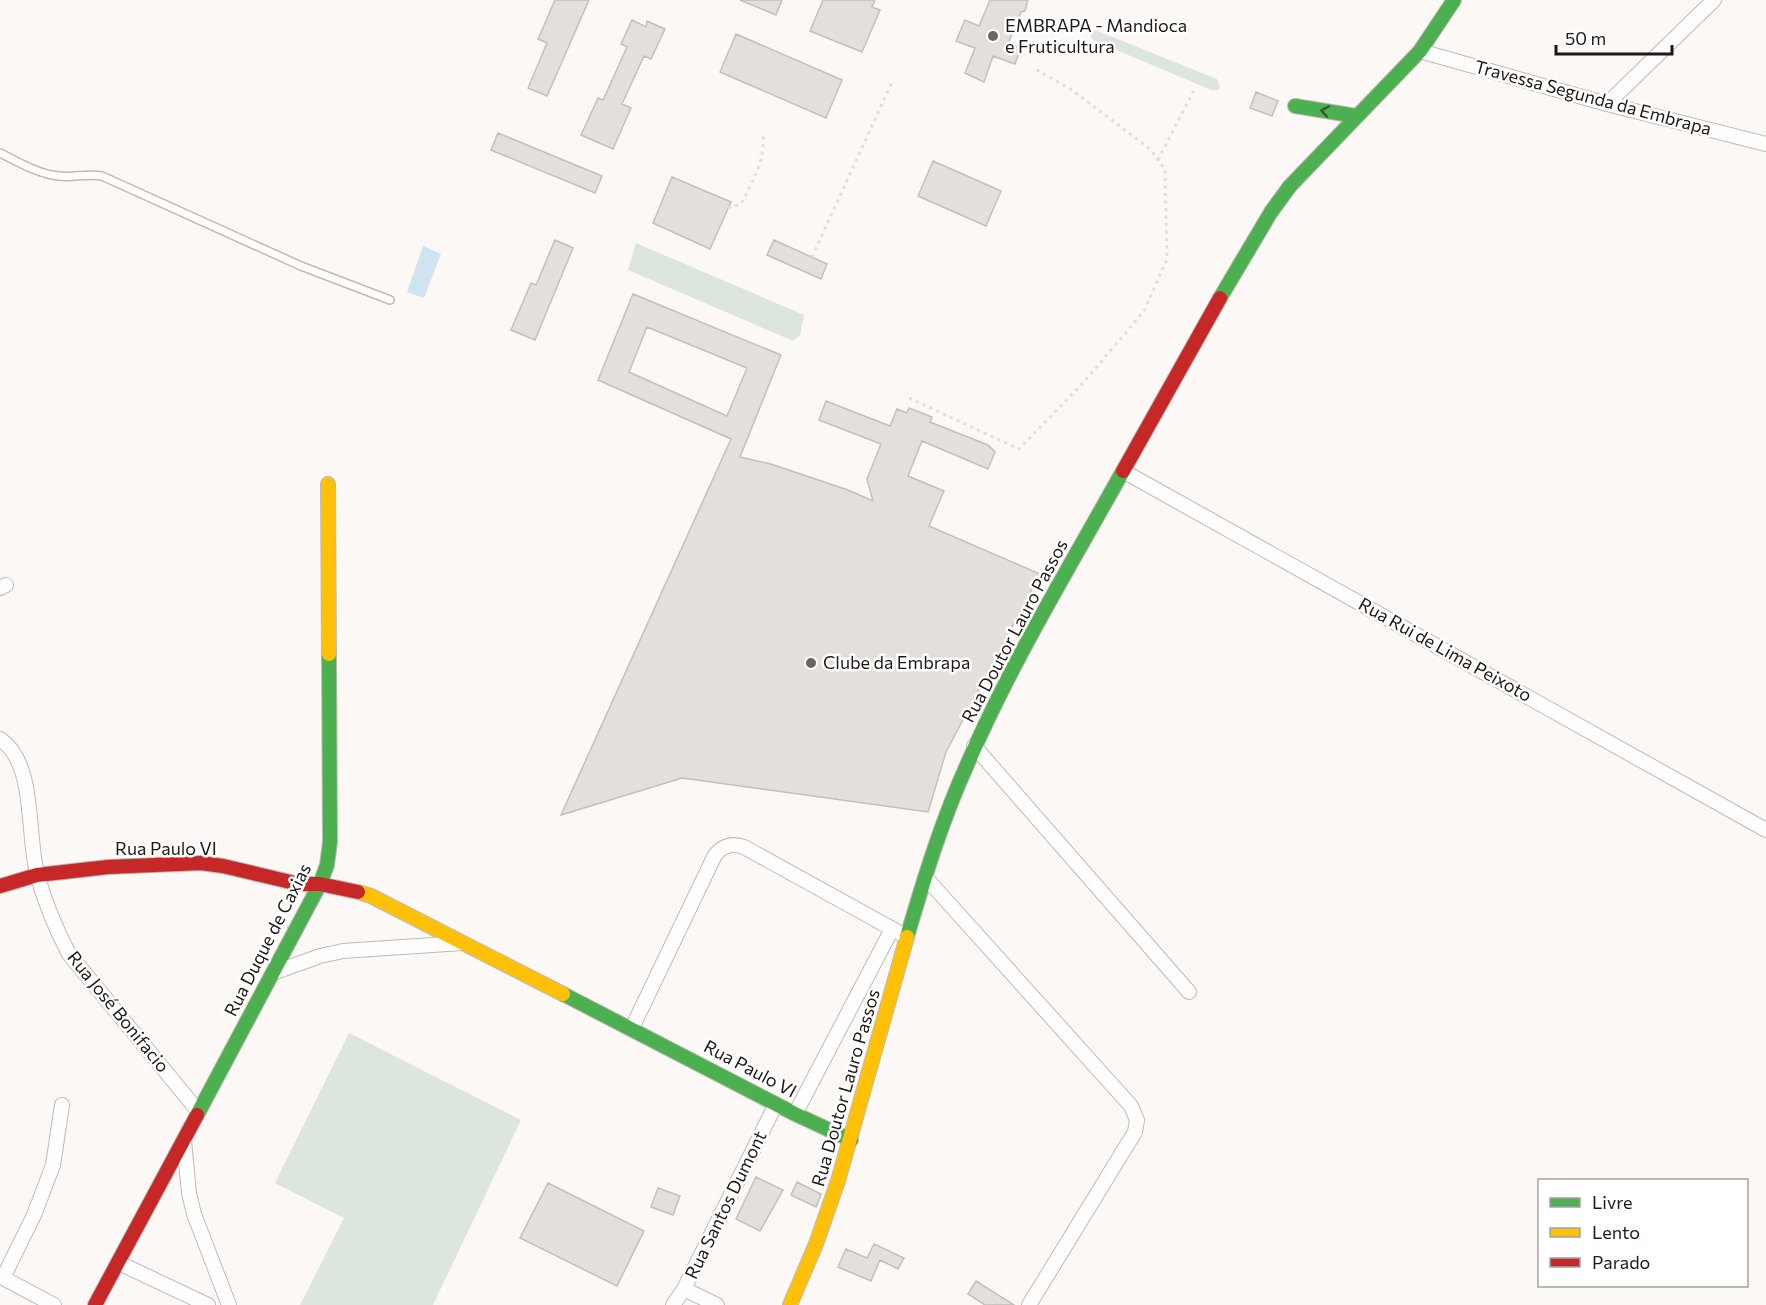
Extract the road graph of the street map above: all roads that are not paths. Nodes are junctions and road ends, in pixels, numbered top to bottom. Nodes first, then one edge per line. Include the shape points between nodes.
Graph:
1 (1714, 0) edge
2 (1453, 1) edge
3 (1420, 51) junction
4 (1607, 104) junction
5 (1295, 106) dead end
6 (1356, 116) junction
7 (1766, 144) edge
8 (0, 153) edge
9 (390, 300) dead end
10 (1123, 471) junction
11 (328, 484) dead end
12 (0, 739) edge
13 (974, 746) junction
14 (1766, 830) edge
15 (37, 875) junction
16 (926, 878) junction
17 (320, 884) junction
18 (0, 886) edge
19 (892, 929) junction
20 (907, 937) junction
21 (465, 943) junction
22 (273, 973) junction
23 (1189, 992) dead end
24 (632, 1028) junction
25 (776, 1104) junction
26 (62, 1105) dead end
27 (198, 1111) junction
28 (795, 1114) junction
29 (184, 1138) junction
30 (851, 1140) junction
31 (119, 1263) junction
32 (1, 1277) edge
33 (684, 1289) junction
34 (54, 1305) edge
35 (95, 1305) edge
36 (208, 1305) edge
37 (229, 1305) edge
38 (673, 1305) edge
39 (717, 1305) edge
40 (790, 1305) edge
41 (1029, 1305) edge

1 - 4 street
2 - 3 street, Rua Doutor Lauro Passos
3 - 4 street, Travessa Segunda da Embrapa
3 - 6 street, Rua Doutor Lauro Passos
4 - 7 street, Travessa Segunda da Embrapa
6 -> 5 street
6 - 10 street, Rua Doutor Lauro Passos via 1290,186 1271,212
8 - 9 lane via 51,175 102,176 301,266
10 - 13 street, Rua Doutor Lauro Passos
10 - 14 street, Rua Rui de Lima Peixoto
11 - 17 street, Rua Duque de Caxias via 330,842
12 - 15 street, Rua José Bonifacio via 13,750 23,768
13 - 16 street, Rua Doutor Lauro Passos
13 - 23 street
15 - 17 street, Rua Paulo VI via 201,863 299,884
15 - 18 street, Rua Paulo VI
15 - 27 street, Rua José Bonifacio via 69,954
16 - 20 street, Rua Doutor Lauro Passos
16 - 41 street via 1131,1106 1137,1120 1135,1132
17 - 21 street, Rua Paulo VI via 370,896
17 - 22 street, Rua Duque de Caxias
19 - 20 street
19 - 24 street via 744,847 721,848
19 - 28 street
20 - 30 street, Rua Doutor Lauro Passos
21 - 22 street via 343,951
21 - 24 street, Rua Paulo VI
22 - 27 street, Rua Duque de Caxias
24 - 25 street, Rua Paulo VI
25 - 28 street, Rua Paulo VI
25 - 33 street, Rua Santos Dumont
26 - 32 street via 53,1165 34,1215
27 - 29 street, Rua Duque de Caxias
28 - 30 street, Rua Paulo VI
29 - 31 street, Rua Duque de Caxias
29 - 37 street via 194,1214
30 - 40 street, Rua Doutor Lauro Passos via 813,1253
31 - 35 street, Rua Duque de Caxias
31 - 36 street
32 - 34 street
33 - 38 street, Rua Santos Dumont
33 - 39 street

